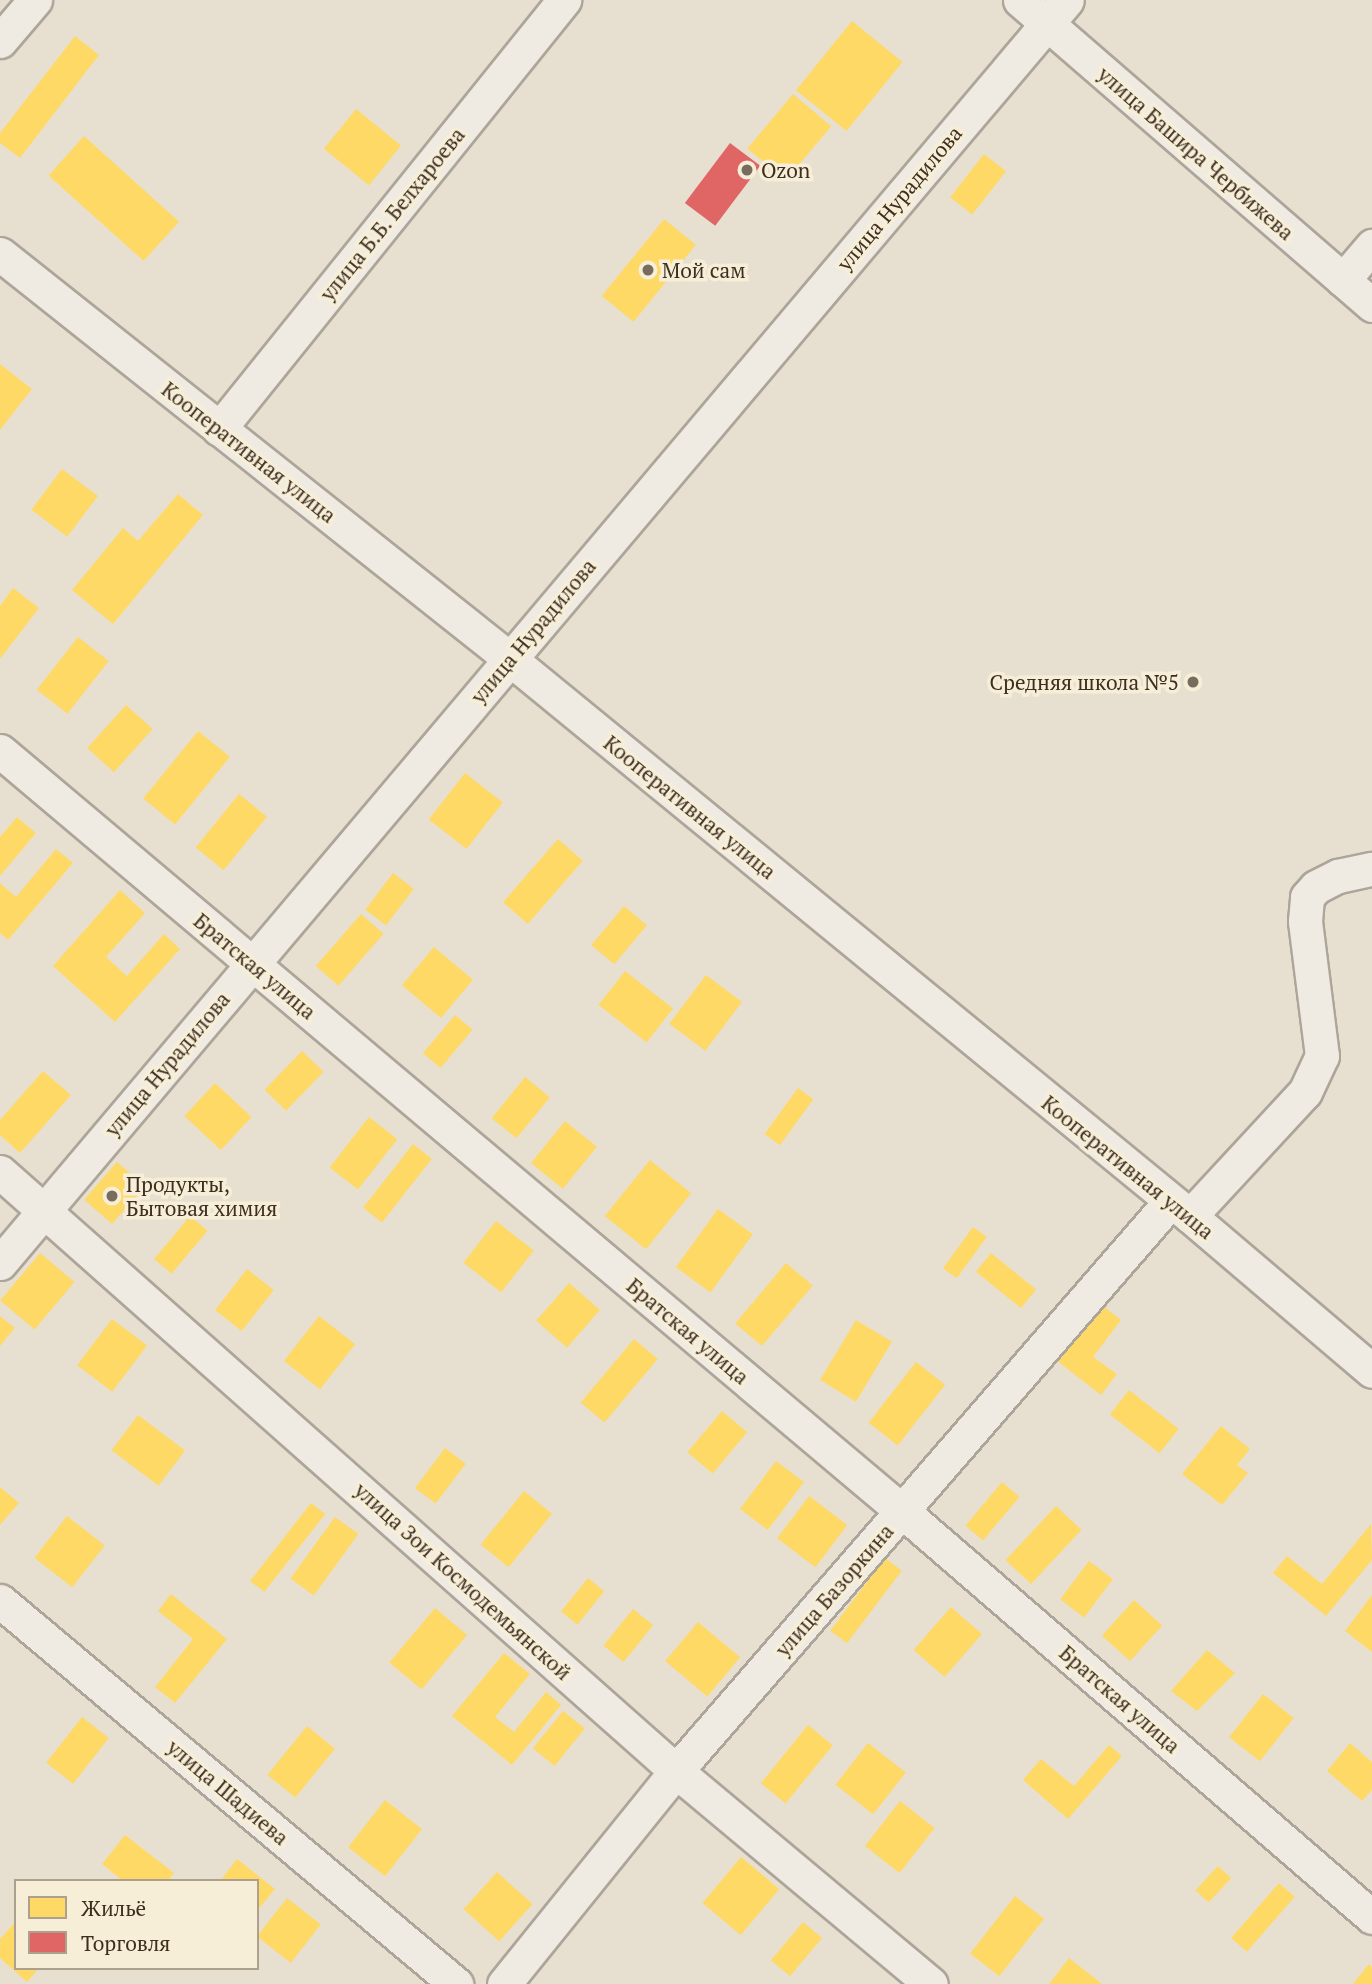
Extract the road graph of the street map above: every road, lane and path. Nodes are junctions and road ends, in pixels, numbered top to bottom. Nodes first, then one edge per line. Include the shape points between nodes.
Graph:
1 (35, 0) edge
2 (564, 0) edge
3 (1020, 0) edge
4 (1057, 12) edge
5 (0, 41) edge
6 (1372, 246) edge
7 (0, 254) edge
8 (1343, 280) junction
9 (1372, 305) edge
10 (219, 429) junction
11 (510, 659) junction
12 (0, 751) edge
13 (1372, 869) edge
14 (252, 963) junction
15 (0, 1172) edge
16 (45, 1209) junction
17 (1180, 1209) junction
18 (0, 1262) edge
19 (1372, 1371) edge
20 (902, 1511) junction
21 (0, 1601) edge
22 (676, 1771) junction
23 (1372, 1917) edge
24 (456, 1984) edge
25 (504, 1984) edge
26 (931, 1984) edge

1 - 5 street
2 - 10 street, улица Б.Б. Белхароева
3 - 4 street, улица Башира Чербижева
4 - 8 street, улица Башира Чербижева
4 - 11 street, улица Нурадилова
6 - 8 street
7 - 10 street, Кооперативная улица
8 - 9 street, улица Башира Чербижева
10 - 11 street, Кооперативная улица
11 - 14 street, улица Нурадилова
11 - 17 street, Кооперативная улица
12 - 14 street, Братская улица
13 - 17 street, улица Базоркина via 1338,876 1307,897 1305,921 1322,1056 1305,1093
14 - 16 street, улица Нурадилова
14 - 20 street, Братская улица
15 - 16 street, улица Зои Космодемьянской
16 - 18 street, улица Нурадилова
16 - 22 street, улица Зои Космодемьянской
17 - 19 street, Кооперативная улица
17 - 20 street, улица Базоркина
20 - 22 street, улица Базоркина
20 - 23 street, Братская улица
21 - 24 street, улица Шадиева
22 - 25 street, улица Базоркина
22 - 26 street, улица Зои Космодемьянской

